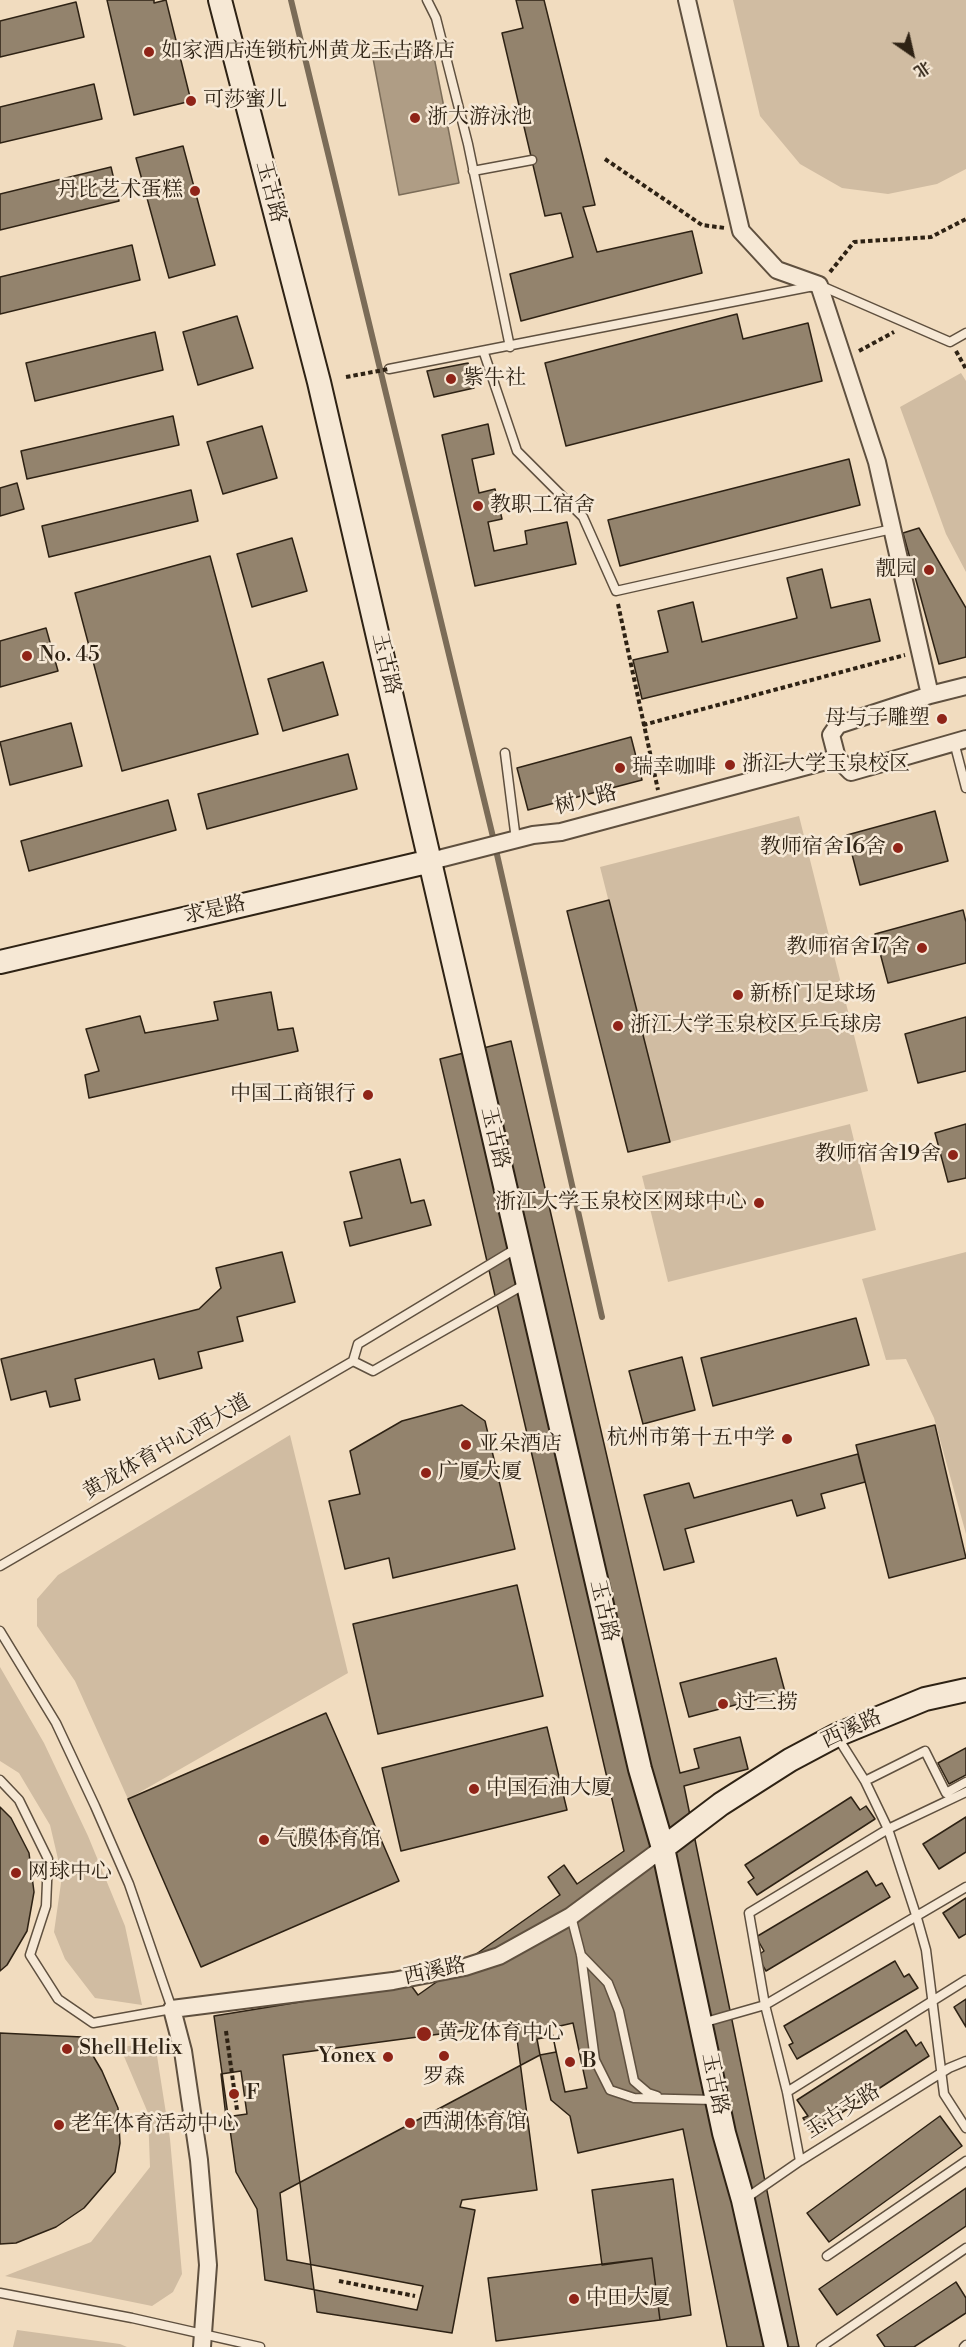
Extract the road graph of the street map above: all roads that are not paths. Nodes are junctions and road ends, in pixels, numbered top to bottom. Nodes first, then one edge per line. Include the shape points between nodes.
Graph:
1 (220, 0) edge
2 (427, 0) edge
3 (687, 0) edge
4 (532, 160) dead end
5 (473, 171) junction
6 (819, 285) junction
7 (966, 333) edge
8 (510, 347) junction
9 (484, 353) junction
10 (390, 369) road end
11 (892, 529) junction
12 (966, 686) edge
13 (930, 695) junction
14 (960, 740) edge
15 (835, 752) junction
16 (505, 753) dead end
17 (966, 788) edge
18 (539, 834) junction
19 (509, 841) junction
20 (431, 861) junction
21 (0, 962) edge
22 (519, 1247) junction
23 (527, 1283) junction
24 (353, 1361) junction
25 (0, 1566) edge
26 (0, 1630) edge
27 (966, 1690) edge
28 (837, 1735) junction
29 (0, 1780) edge
30 (865, 1781) junction
31 (966, 1782) edge
32 (966, 1792) edge
33 (888, 1829) junction
34 (663, 1848) junction
35 (966, 1887) edge
36 (571, 1916) junction
37 (917, 1918) junction
38 (581, 1955) junction
39 (966, 1980) edge
40 (932, 2001) junction
41 (765, 2005) junction
42 (172, 2009) junction
43 (702, 2023) junction
44 (966, 2061) edge
45 (941, 2073) junction
46 (787, 2092) junction
47 (666, 2100) junction
48 (718, 2100) junction
49 (966, 2128) edge
50 (800, 2161) junction
51 (966, 2161) edge
52 (743, 2200) junction
53 (966, 2248) edge
54 (827, 2256) dead end
55 (0, 2293) edge
56 (203, 2342) edge
57 (260, 2347) edge
58 (776, 2347) edge
59 (821, 2347) edge

1 - 20 main road, 玉古路 via 319,382
2 - 5 lane via 436,18
3 - 6 street via 741,231 777,270
4 - 5 lane
5 - 8 lane
6 - 7 lane via 950,342
6 - 8 lane
6 - 11 street via 877,462
8 - 9 lane
9 - 10 lane
9 - 11 lane via 517,451 583,517 616,591
11 - 13 street
12 - 13 street
13 - 15 street via 838,725 831,735
14 - 15 street via 851,772
14 - 17 lane
15 - 18 street, 树人路 via 561,832
15 - 18 street, 树人路 via 659,795 556,825
16 - 19 lane
18 - 19 street
19 - 20 street
20 - 21 main road, 求是路
20 - 22 main road, 玉古路
22 - 23 main road, 玉古路
22 - 24 lane, 黄龙体育中心西大道 via 358,1344
23 - 24 lane via 374,1371
23 - 34 main road, 玉古路 via 640,1769
24 - 25 lane, 黄龙体育中心西大道
26 - 42 lane via 56,1724 95,1806 129,1884
27 - 28 main road, 西溪路 via 925,1698
28 - 30 lane
28 - 34 main road, 西溪路 via 721,1804
29 - 42 lane via 19,1800 48,1859 46,1906 30,1955 58,1999 93,2023
30 - 31 lane via 925,1751 946,1793
30 - 33 lane
32 - 33 lane
33 - 37 lane
33 - 41 lane via 749,1912
34 - 36 street, 西溪路
34 - 43 main road, 玉古路
35 - 37 lane
36 - 38 lane
36 - 42 street, 西溪路 via 500,1956 465,1967 393,1981
37 - 40 lane via 926,1950
37 - 41 lane
38 - 47 lane via 608,1983 619,2011 634,2081 648,2093
38 - 47 lane via 595,2060 604,2081 610,2090 634,2098
39 - 40 lane
40 - 45 lane
40 - 46 lane
41 - 43 lane
41 - 46 lane
42 - 56 street via 183,2051 199,2160 208,2265
43 - 48 main road, 玉古路
44 - 45 lane, 玉古支路
45 - 49 lane via 944,2094
45 - 50 lane, 玉古支路
46 - 50 lane
47 - 48 lane
48 - 52 main road, 玉古路
50 - 52 lane, 玉古支路
51 - 54 lane
52 - 58 main road, 玉古路
53 - 59 lane
55 - 56 lane via 132,2318
56 - 57 lane

